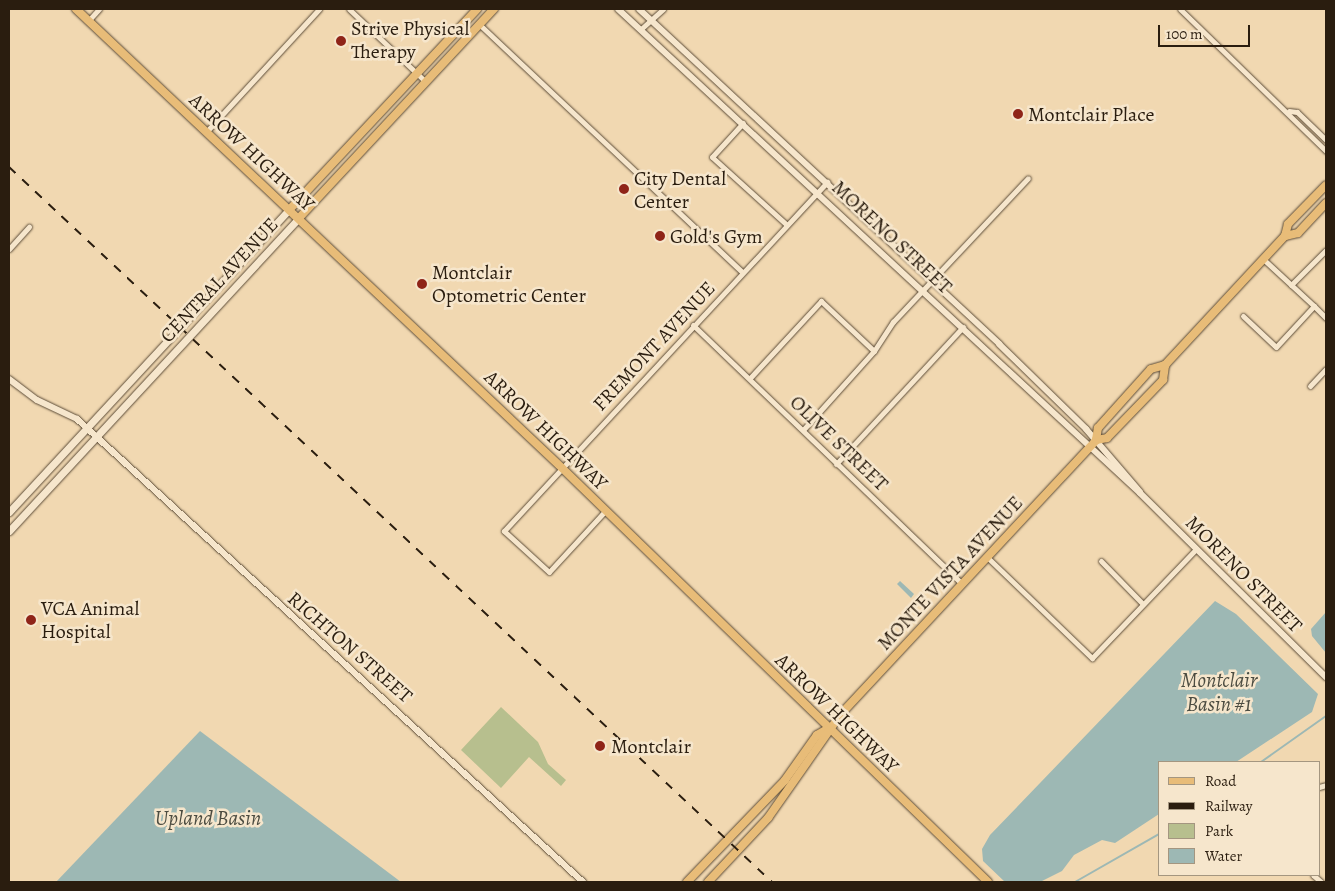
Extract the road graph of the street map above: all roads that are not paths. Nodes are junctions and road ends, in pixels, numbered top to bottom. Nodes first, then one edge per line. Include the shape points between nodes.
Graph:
1 (76, 9) edge
2 (99, 9) edge
3 (319, 9) edge
4 (349, 9) edge
5 (477, 9) edge
6 (494, 9) edge
7 (618, 9) edge
8 (640, 9) edge
9 (663, 9) edge
10 (1180, 9) edge
11 (89, 20) junction
12 (652, 20) junction
13 (480, 24) junction
14 (641, 29) junction
15 (416, 73) junction
16 (426, 82) junction
17 (1289, 111) junction
18 (744, 123) junction
19 (207, 131) junction
20 (1326, 140) edge
21 (1326, 151) edge
22 (1028, 178) dead end
23 (827, 182) junction
24 (1326, 185) edge
25 (819, 191) junction
26 (1326, 203) edge
27 (290, 209) junction
28 (299, 218) junction
29 (787, 225) junction
30 (30, 227) dead end
31 (1285, 236) junction
32 (9, 249) edge
33 (1326, 250) edge
34 (1264, 259) junction
35 (742, 272) junction
36 (932, 280) junction
37 (1291, 285) junction
38 (924, 289) junction
39 (1314, 306) junction
40 (1243, 316) dead end
41 (1326, 318) edge
42 (693, 325) junction
43 (964, 327) junction
44 (874, 351) junction
45 (1165, 365) junction
46 (1326, 369) edge
47 (750, 378) junction
48 (9, 379) edge
49 (1310, 386) dead end
50 (86, 428) junction
51 (803, 430) junction
52 (95, 436) junction
53 (1096, 440) junction
54 (1088, 448) junction
55 (836, 464) junction
56 (562, 468) junction
57 (1140, 493) junction
58 (606, 510) junction
59 (9, 512) edge
60 (9, 531) edge
61 (1196, 549) junction
62 (987, 557) junction
63 (1102, 561) dead end
64 (962, 584) junction
65 (1143, 604) junction
66 (1326, 677) edge
67 (829, 728) junction
68 (583, 882) edge
69 (687, 882) edge
70 (708, 882) edge
71 (988, 882) edge

1 - 11 main road, ARROW HIGHWAY
2 - 11 street
3 - 19 street
4 - 15 street
5 - 15 main road, CENTRAL AVENUE
6 - 13 main road, CENTRAL AVENUE
7 - 14 street, MORENO STREET
8 - 12 street, MORENO STREET
9 - 12 street
10 - 17 street
11 - 19 main road, ARROW HIGHWAY
12 - 14 street
12 - 23 street, MORENO STREET
13 - 16 main road, CENTRAL AVENUE
13 - 35 street
14 - 18 street, MORENO STREET
15 - 16 street
15 - 27 main road, CENTRAL AVENUE
16 - 28 main road, CENTRAL AVENUE
17 - 20 street via 1297,112
17 - 21 street
18 - 25 street, MORENO STREET
18 - 29 street via 712,157
19 - 27 main road, ARROW HIGHWAY
22 - 36 street
23 - 25 street, FREMONT AVENUE
23 - 36 street, MORENO STREET
24 - 31 main road, MONTE VISTA AVENUE via 1288,224
25 - 29 street, FREMONT AVENUE
25 - 38 street, MORENO STREET
26 - 31 main road, MONTE VISTA AVENUE via 1298,233
27 - 28 main road, ARROW HIGHWAY
27 - 50 main road, CENTRAL AVENUE
28 - 52 main road, CENTRAL AVENUE
28 - 56 main road, ARROW HIGHWAY
29 - 35 street, FREMONT AVENUE
30 - 32 street
31 - 34 main road, MONTE VISTA AVENUE
33 - 37 street
34 - 37 street
34 - 45 main road, MONTE VISTA AVENUE
35 - 42 street, FREMONT AVENUE
36 - 38 street
36 - 53 street, MORENO STREET
37 - 39 street
38 - 43 street, MORENO STREET
38 - 44 street
39 - 40 street via 1276,347
39 - 41 street
42 - 47 street, OLIVE STREET
42 - 56 street, FREMONT AVENUE
43 - 54 street, MORENO STREET
43 - 55 street
44 - 47 street via 821,301
44 - 51 street
45 - 53 main road, MONTE VISTA AVENUE via 1146,375 1098,428
45 - 53 main road, MONTE VISTA AVENUE via 1163,380 1107,438
46 - 49 street
47 - 51 street, OLIVE STREET
48 - 50 street, RICHTON STREET via 36,400 71,414
50 - 52 street, RICHTON STREET
50 - 59 main road, CENTRAL AVENUE
51 - 55 street, OLIVE STREET
52 - 60 main road, CENTRAL AVENUE
52 - 68 street, RICHTON STREET
53 - 54 main road, MONTE VISTA AVENUE
53 - 57 street, MORENO STREET via 1134,481
54 - 57 street, MORENO STREET
54 - 62 main road, MONTE VISTA AVENUE
55 - 64 street, OLIVE STREET
56 - 58 main road, ARROW HIGHWAY
56 - 58 street, FREMONT AVENUE via 504,531 548,572
57 - 61 street, MORENO STREET
58 - 67 main road, ARROW HIGHWAY
61 - 65 street
61 - 66 street, MORENO STREET
62 - 64 main road, MONTE VISTA AVENUE
62 - 65 street via 1092,658
63 - 65 street
64 - 67 main road, MONTE VISTA AVENUE
67 - 69 main road, MONTE VISTA AVENUE via 817,735 785,780
67 - 70 main road, MONTE VISTA AVENUE via 824,742 768,818
67 - 71 main road, ARROW HIGHWAY

